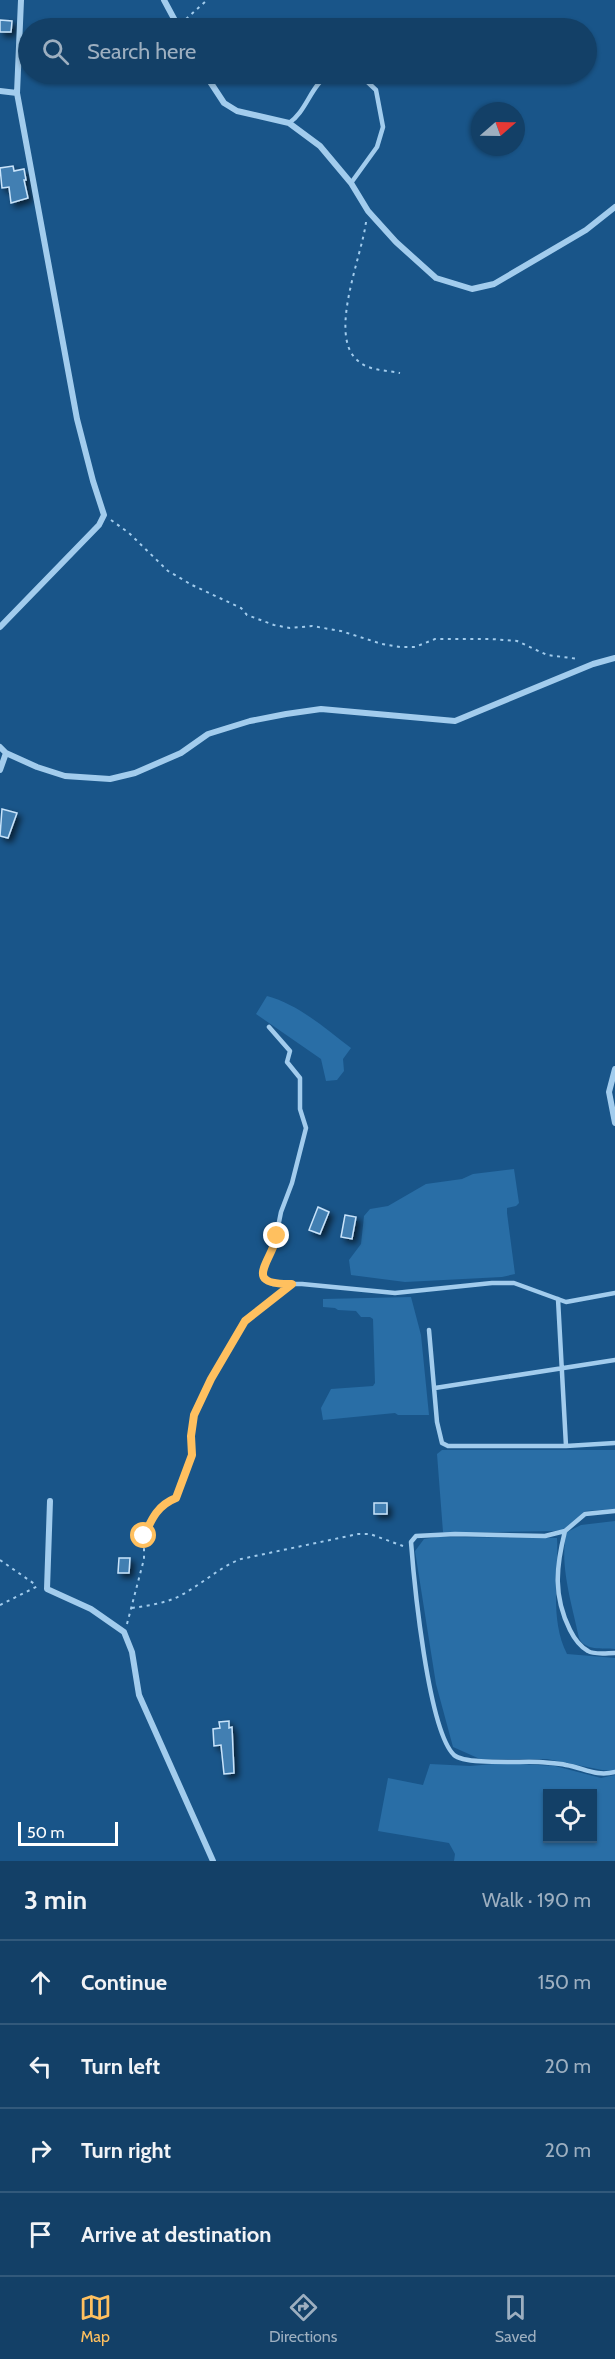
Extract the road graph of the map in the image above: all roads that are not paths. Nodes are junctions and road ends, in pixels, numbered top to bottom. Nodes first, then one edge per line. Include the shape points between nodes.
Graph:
1 (21, 0) edge
2 (164, 0) edge
3 (20, 18) edge
4 (173, 18) edge
5 (18, 70) edge
6 (212, 84) edge
7 (320, 84) edge
8 (370, 84) edge
9 (0, 91) edge
10 (17, 93) junction
11 (290, 123) junction
12 (351, 183) junction
13 (615, 207) edge
14 (0, 627) edge
15 (615, 658) edge
16 (0, 747) edge
17 (6, 753) junction
18 (0, 770) edge
19 (269, 1027) dead end
20 (615, 1069) edge
21 (615, 1123) edge
22 (615, 1293) edge
23 (558, 1299) junction
24 (429, 1330) dead end
25 (615, 1360) edge
26 (561, 1370) junction
27 (435, 1388) junction
28 (615, 1443) edge
29 (566, 1446) junction
30 (50, 1501) dead end
31 (615, 1511) edge
32 (565, 1531) junction
33 (615, 1653) edge
34 (615, 1772) edge
35 (213, 1861) edge

1 - 3 street
2 - 4 street
5 - 10 street
6 - 11 street via 224,103 237,111
7 - 11 lane via 298,118
8 - 12 lane via 376,90 383,127 377,147
9 - 10 street
10 - 14 street via 77,419 104,515 99,525
11 - 12 street via 320,146
12 - 13 street via 368,211 436,279 472,289 494,284 534,262
15 - 17 street via 455,721 321,709 286,714 208,734 181,753 135,774 110,779 65,776
16 - 17 street
17 - 18 street
19 - 23 lane via 290,1051 287,1062 300,1078 300,1109 306,1128 274,1247 263,1268 265,1280 273,1284 395,1293 514,1282
20 - 21 street via 609,1092
22 - 23 lane via 566,1302
23 - 26 lane
24 - 27 lane
25 - 26 lane
26 - 27 lane
26 - 29 lane
27 - 29 lane via 437,1422 442,1443 448,1446
28 - 29 lane
30 - 35 street via 47,1589 91,1609 124,1632 132,1652 139,1695
31 - 32 lane via 585,1514
32 - 33 lane via 558,1557 558,1599 563,1615 575,1640 589,1652
32 - 34 lane via 545,1536 416,1536 411,1542 414,1578 428,1675 440,1730 454,1755 468,1761 516,1760 567,1765 591,1773

